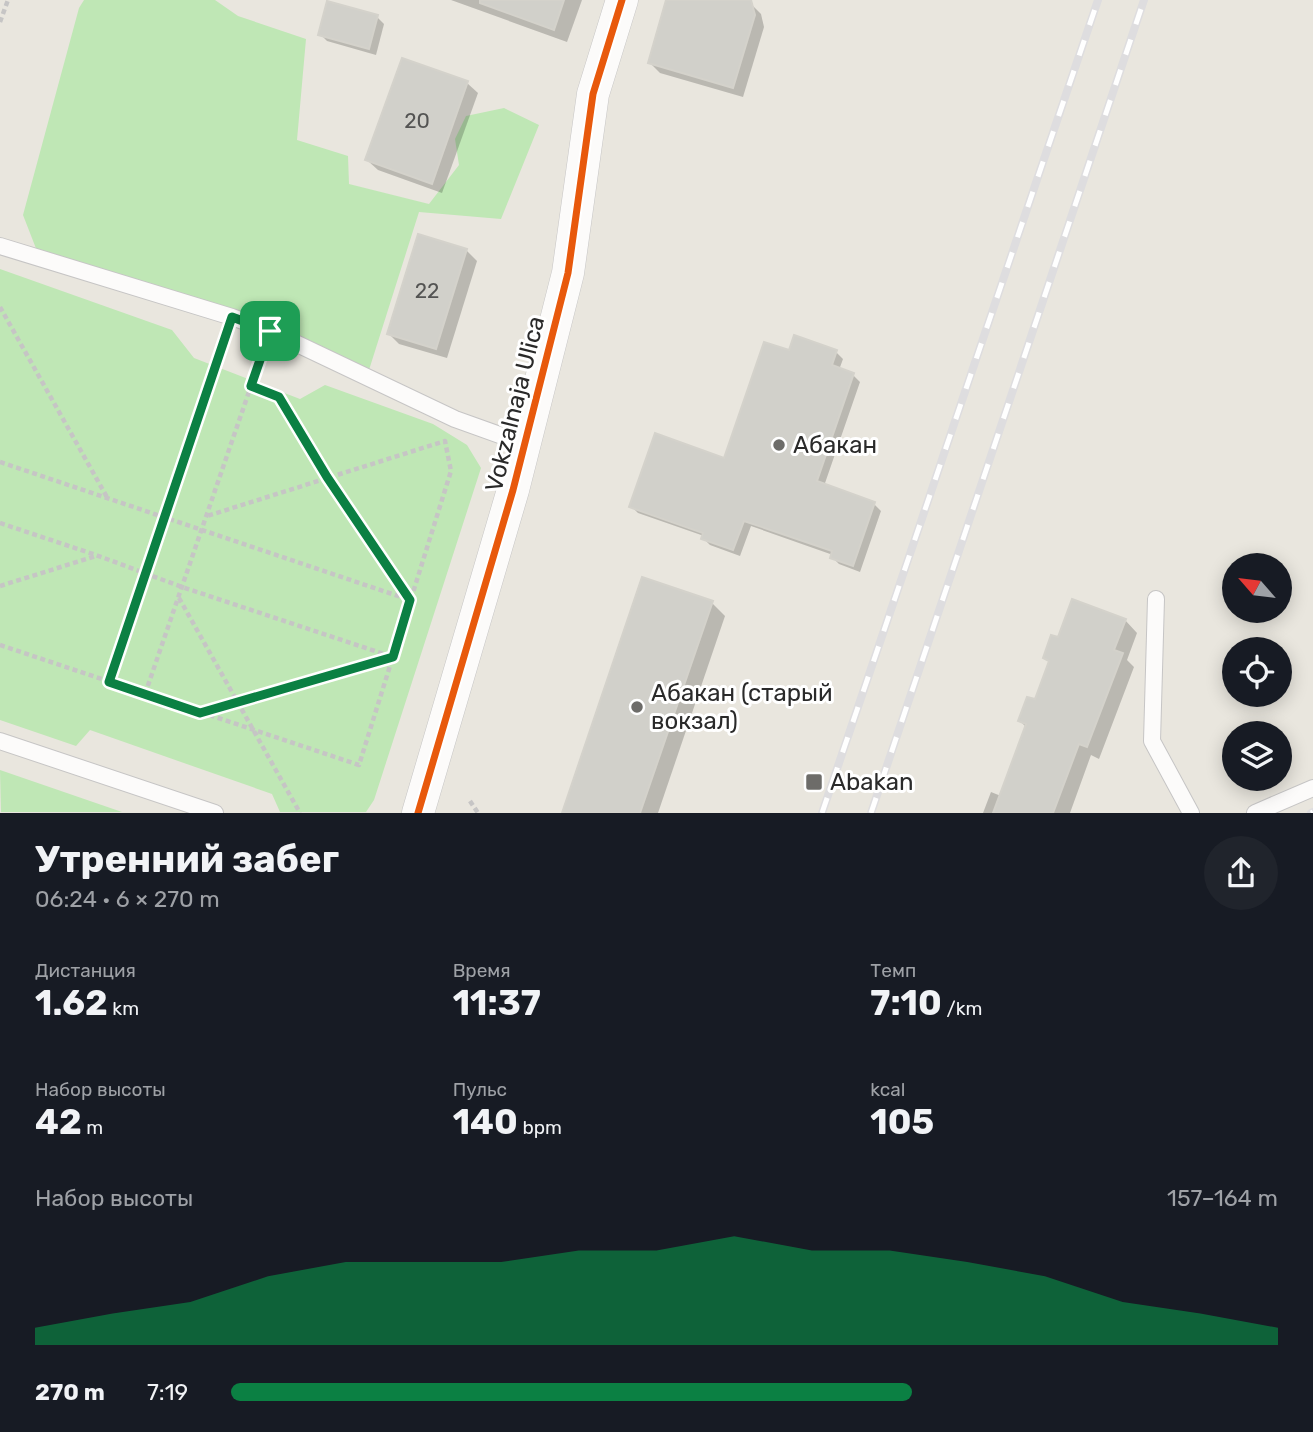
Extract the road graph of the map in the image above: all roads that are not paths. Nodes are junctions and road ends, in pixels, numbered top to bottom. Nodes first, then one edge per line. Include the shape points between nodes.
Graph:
1 (622, 0) edge
2 (0, 246) edge
3 (525, 444) junction
4 (1156, 598) dead end
5 (0, 740) edge
6 (1313, 788) edge
7 (215, 813) edge
8 (418, 813) edge
9 (1191, 813) edge
10 (1255, 813) edge

1 - 3 street, Vokzalnaja Ulica via 593,94 568,273
2 - 3 lane via 270,331 455,419
3 - 8 street, Vokzalnaja Ulica
4 - 9 lane via 1152,741
5 - 7 lane
6 - 10 lane

